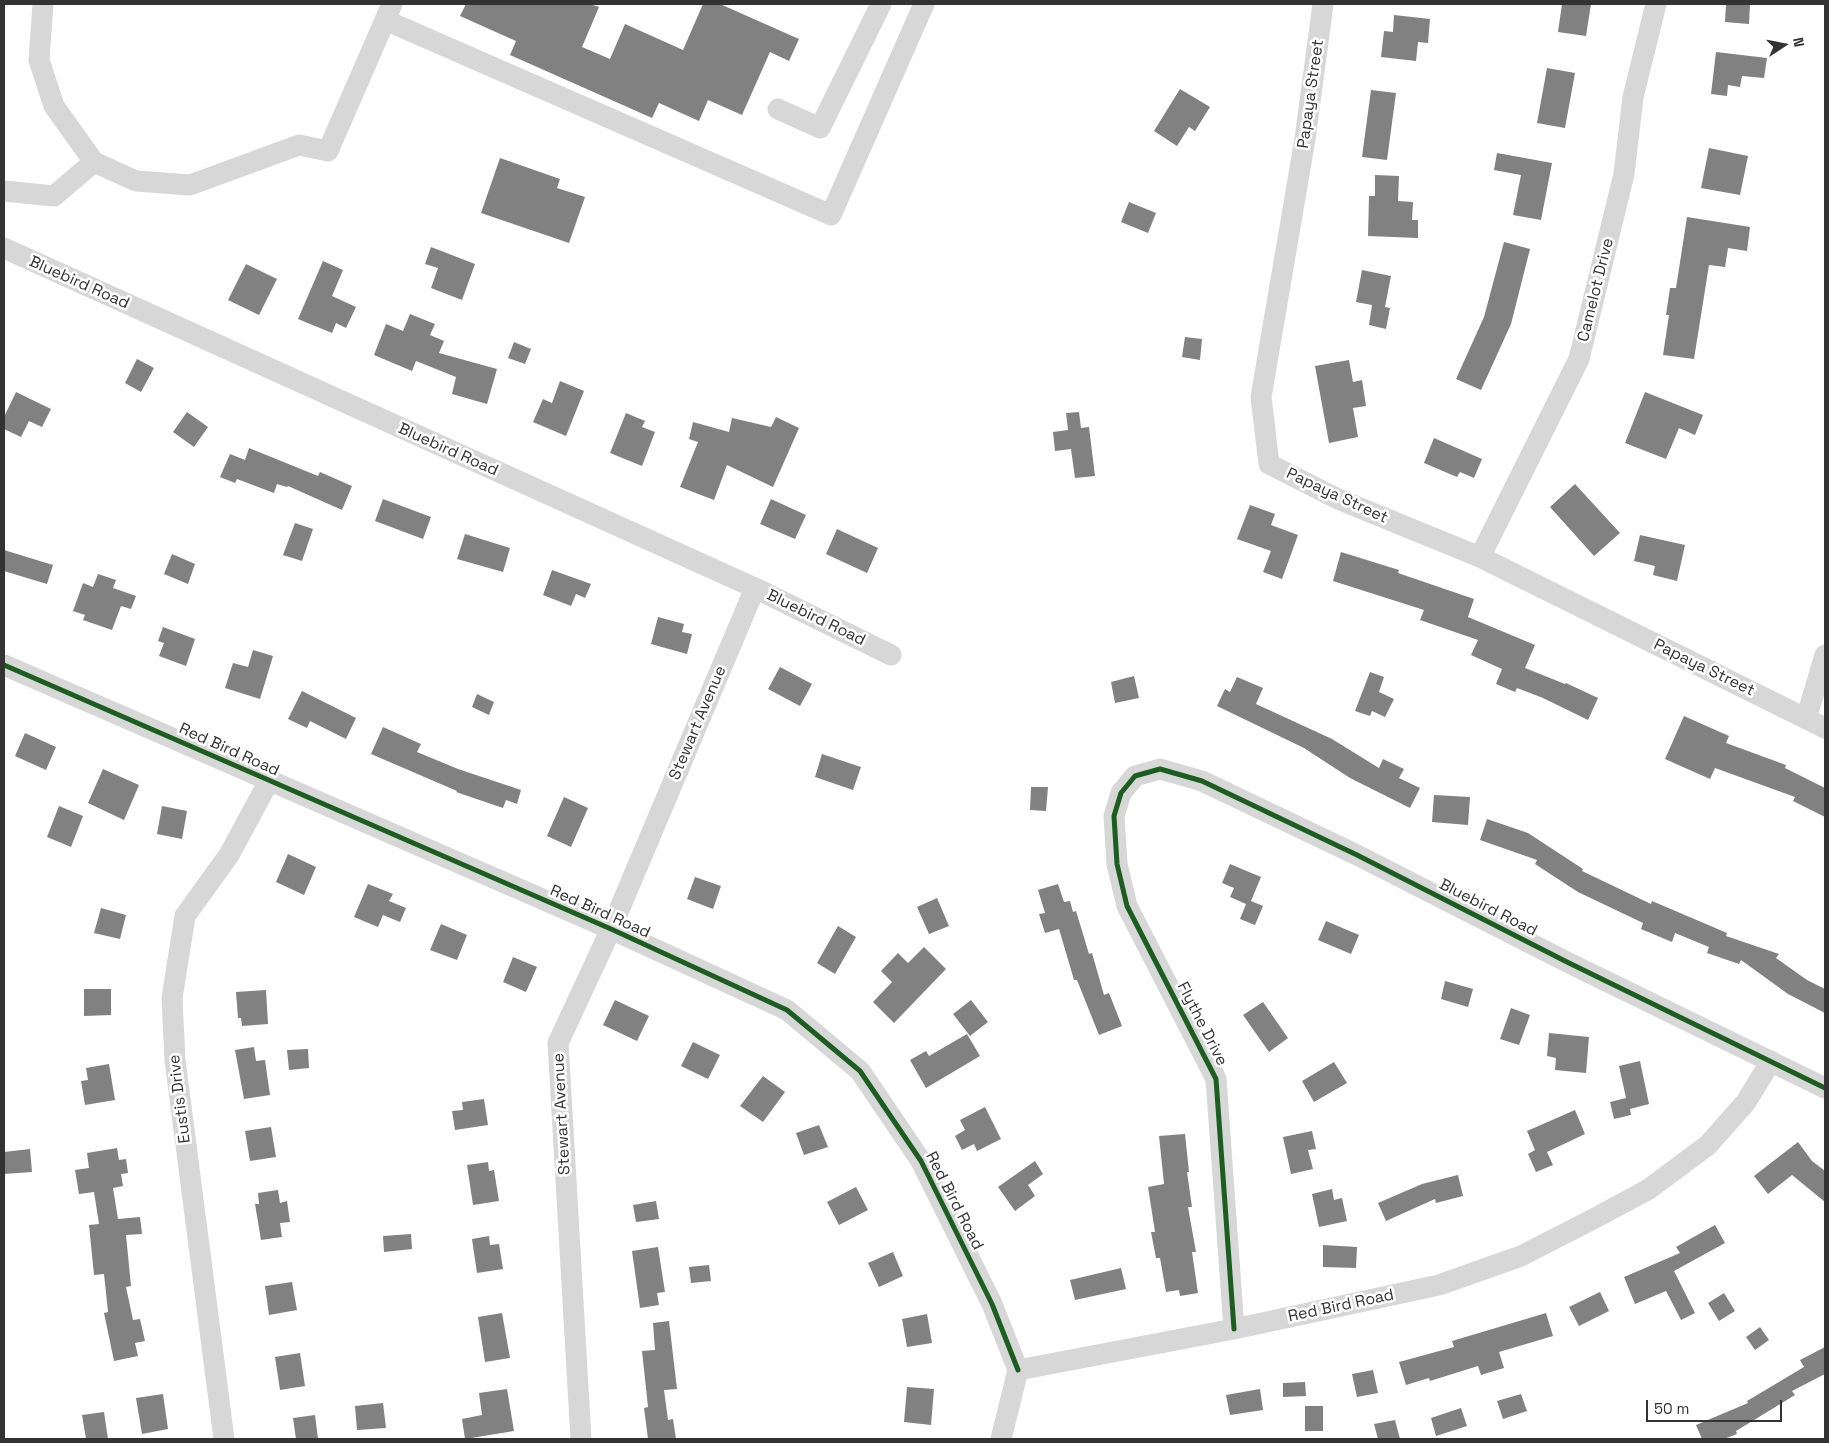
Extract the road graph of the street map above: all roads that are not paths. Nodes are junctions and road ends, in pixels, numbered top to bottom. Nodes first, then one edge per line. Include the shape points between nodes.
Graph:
1 (43, 4) edge
2 (881, 4) edge
3 (1323, 4) edge
4 (1656, 4) edge
5 (919, 5) edge
6 (388, 12) edge
7 (778, 109) dead end
8 (94, 162) junction
9 (4, 191) edge
10 (4, 248) edge
11 (1480, 557) junction
12 (755, 588) junction
13 (891, 655) dead end
14 (1825, 656) edge
15 (4, 665) edge
16 (1806, 719) junction
17 (1825, 728) edge
18 (1135, 776) joint
19 (269, 781) junction
20 (612, 929) junction
21 (1771, 1062) junction
22 (1825, 1088) edge
23 (1234, 1329) junction
24 (1018, 1370) junction
25 (224, 1439) edge
26 (581, 1439) edge
27 (1002, 1439) edge

1 - 8 street via 39,60 54,106
2 - 7 street via 820,128
3 - 11 street, Papaya Street via 1305,139 1260,397 1269,464 1338,499
4 - 11 street, Camelot Drive via 1633,97 1624,174 1579,359
5 - 6 street via 831,215
6 - 8 street via 328,151 299,145 190,185 136,181
8 - 9 street via 54,196
10 - 12 street, Bluebird Road
11 - 16 street, Papaya Street
12 - 13 street, Bluebird Road
12 - 20 street, Stewart Avenue
14 - 16 street
15 - 19 street, Red Bird Road
16 - 17 street, Papaya Street
18 - 21 street, Bluebird Road via 1160,769 1202,781
18 - 23 street, Flythe Drive via 1121,792 1114,816 1117,864 1128,906 1216,1079
19 - 20 street, Red Bird Road
19 - 25 street, Eustis Drive via 229,855 186,916 172,998 174,1060
20 - 24 street, Red Bird Road via 787,1010 860,1071 921,1160 992,1304
20 - 26 street, Stewart Avenue via 558,1043
21 - 22 street, Bluebird Road
21 - 23 street, Red Bird Road via 1746,1102 1708,1144 1649,1189 1521,1256 1439,1285
23 - 24 street, Red Bird Road
24 - 27 street

